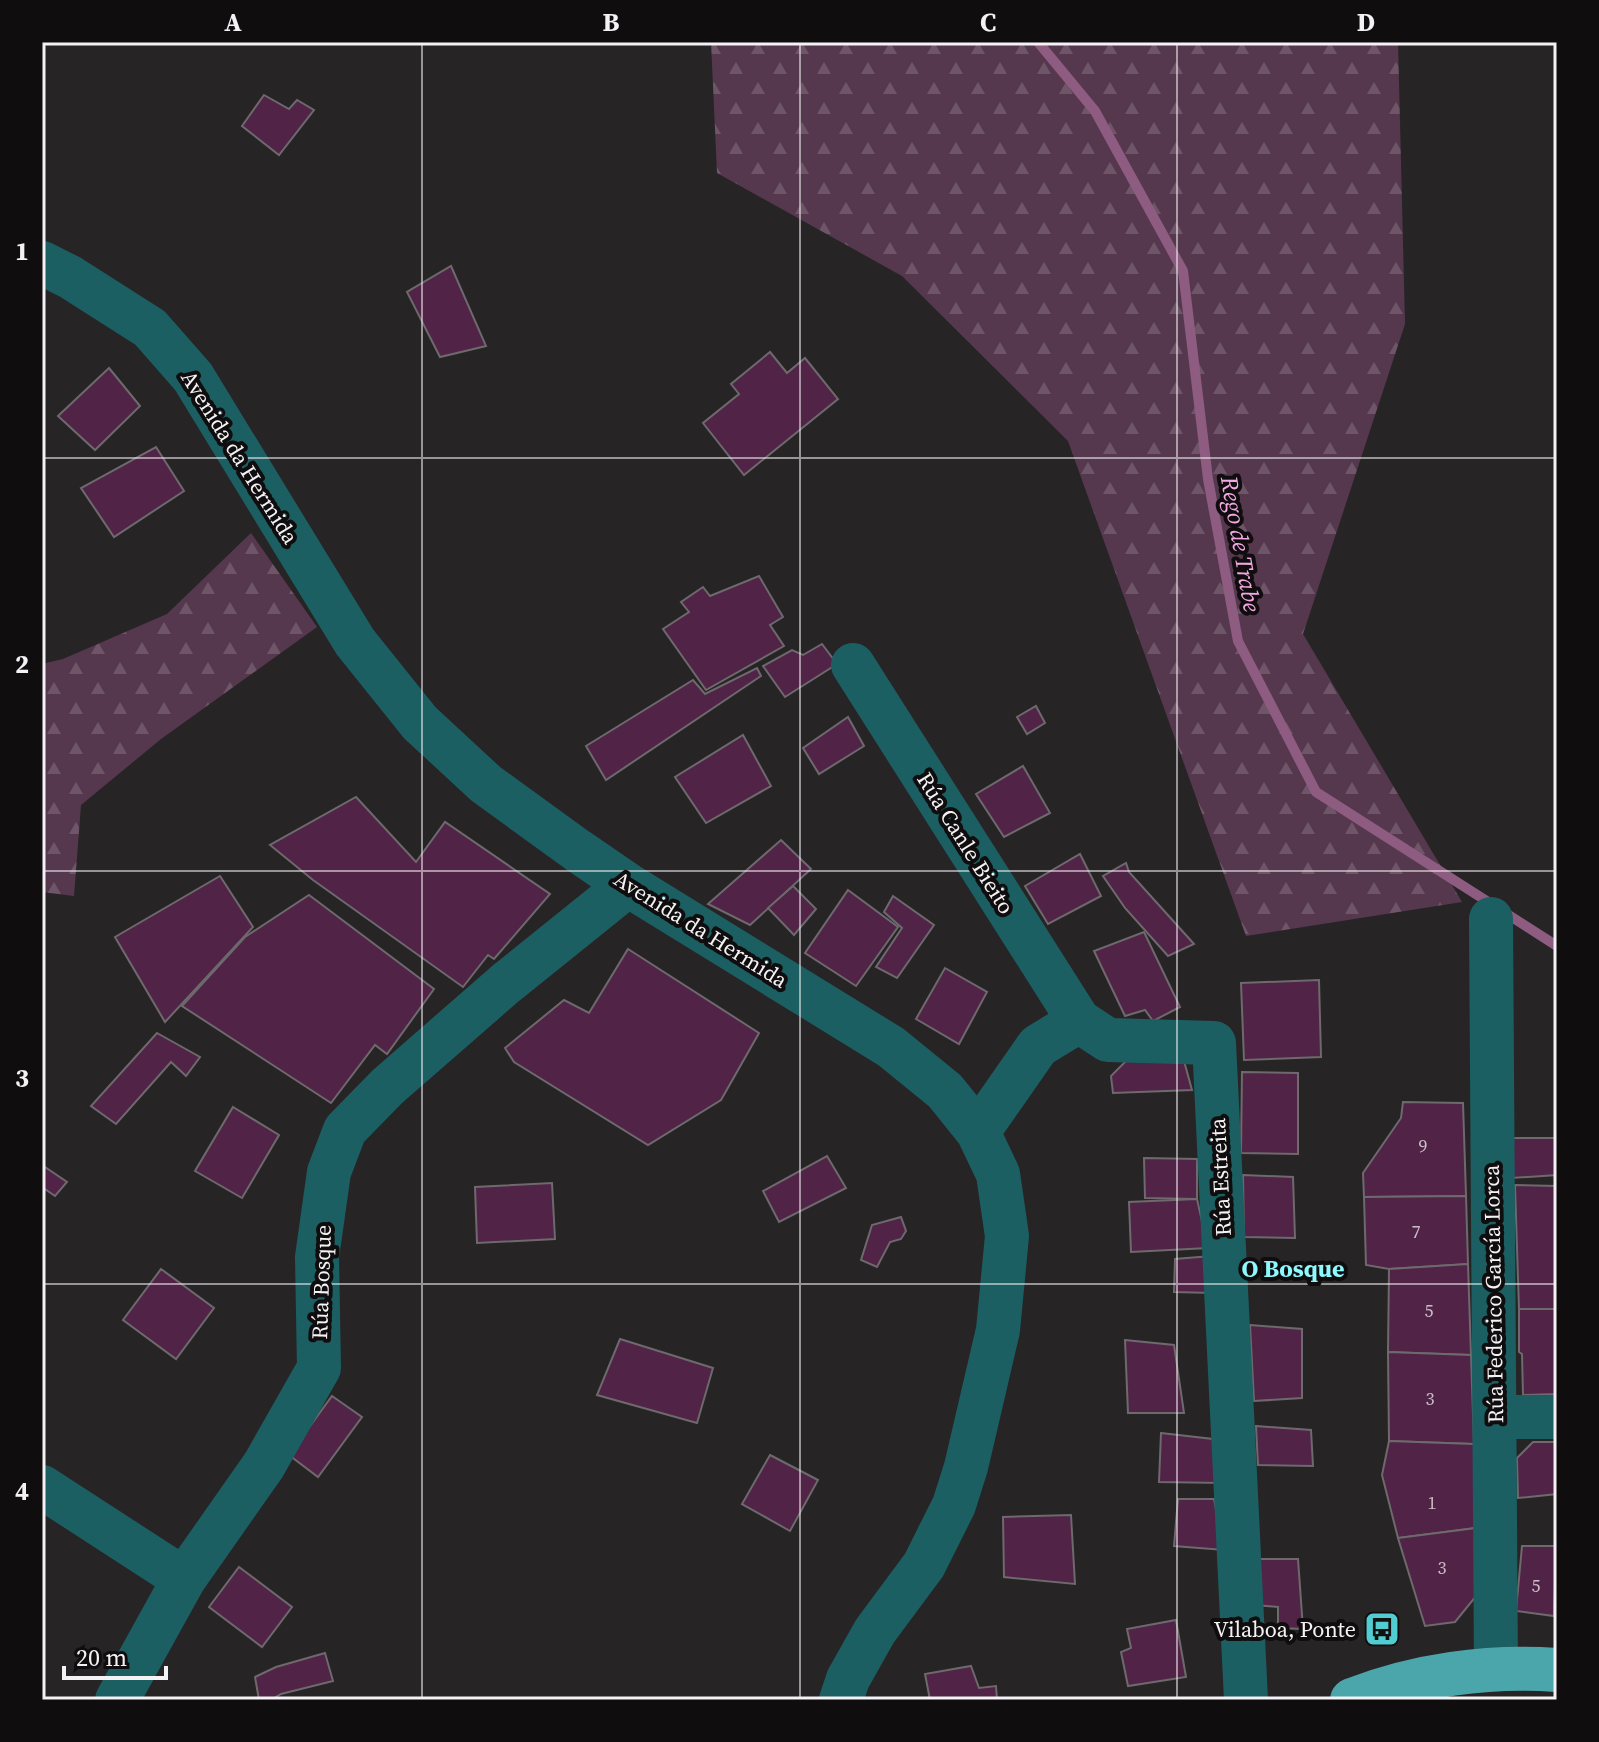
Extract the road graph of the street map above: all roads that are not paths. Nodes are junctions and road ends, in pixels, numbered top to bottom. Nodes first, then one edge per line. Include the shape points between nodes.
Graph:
1 (42, 263) edge
2 (853, 665) dead end
3 (628, 885) junction
4 (1491, 919) dead end
5 (1079, 1021) junction
6 (978, 1132) junction
7 (1495, 1417) junction
8 (1557, 1417) edge
9 (42, 1487) edge
10 (184, 1579) junction
11 (1496, 1669) junction
12 (1557, 1670) edge
13 (1421, 1688) edge
14 (117, 1700) edge
15 (841, 1700) edge
16 (1246, 1700) edge
17 (1352, 1700) edge

1 - 3 street, Avenida da Hermida via 150,328 193,377 355,642 420,723 486,784
2 - 5 street, Rúa Canle Bieito
3 - 6 street, Avenida da Hermida via 891,1047 945,1091
3 - 10 street, Rúa Bosque via 505,984 345,1130 329,1172 317,1257 319,1368 264,1465
4 - 7 street, Rúa Federico García Lorca
5 - 6 street via 1038,1046
5 - 16 street, Rúa Estreita via 1108,1040 1214,1043
6 - 15 street, Avenida da Hermida via 998,1174 1007,1236 998,1330 966,1467 924,1565 875,1631
7 - 8 street
7 - 11 street, Rúa Federico García Lorca
9 - 10 street
10 - 14 street, Rúa Bosque
11 - 12 highway
11 - 13 highway
13 - 17 highway

